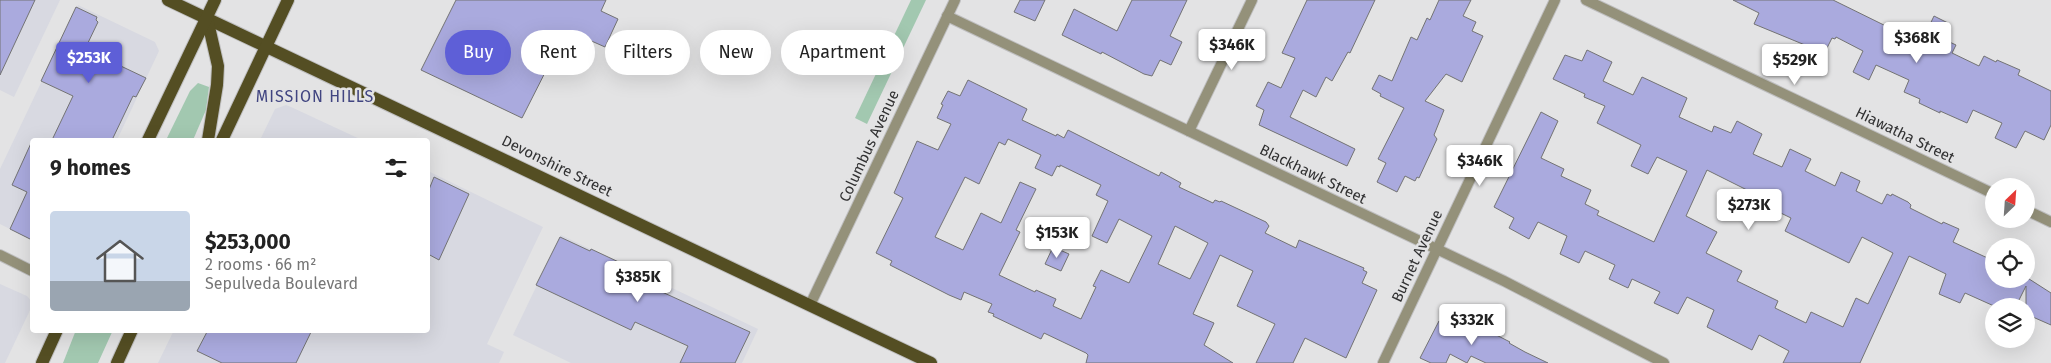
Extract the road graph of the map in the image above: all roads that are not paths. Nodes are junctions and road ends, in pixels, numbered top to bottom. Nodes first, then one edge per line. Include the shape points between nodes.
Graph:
1 (168, 0) edge
2 (215, 0) edge
3 (288, 0) edge
4 (954, 0) edge
5 (1252, 0) edge
6 (1555, 0) edge
7 (1586, 0) edge
8 (947, 16) junction
9 (207, 18) junction
10 (267, 46) junction
11 (1189, 131) junction
12 (149, 138) edge
13 (208, 138) edge
14 (223, 138) edge
15 (1985, 190) edge
16 (2035, 214) edge
17 (2051, 222) edge
18 (1436, 250) junction
19 (0, 255) edge
20 (30, 270) edge
21 (810, 305) junction
22 (56, 333) edge
23 (131, 333) edge
24 (42, 363) edge
25 (117, 363) edge
26 (931, 363) edge
27 (1383, 363) edge
28 (1664, 363) edge

1 - 9 main road, Devonshire Street
2 - 9 main road
3 - 10 main road
4 - 8 street, Columbus Avenue
5 - 11 street
6 - 18 street, Burnet Avenue
7 - 15 street, Hiawatha Street
8 - 11 street, Blackhawk Street
8 - 21 street, Columbus Avenue
9 - 10 main road, Devonshire Street
9 - 12 main road
9 - 13 main road via 218,66
10 - 14 main road
10 - 21 main road, Devonshire Street
11 - 18 street, Blackhawk Street
16 - 17 street
18 - 27 street, Burnet Avenue
18 - 28 street, Blackhawk Street
19 - 20 street
21 - 26 main road, Devonshire Street
22 - 24 main road
23 - 25 main road

